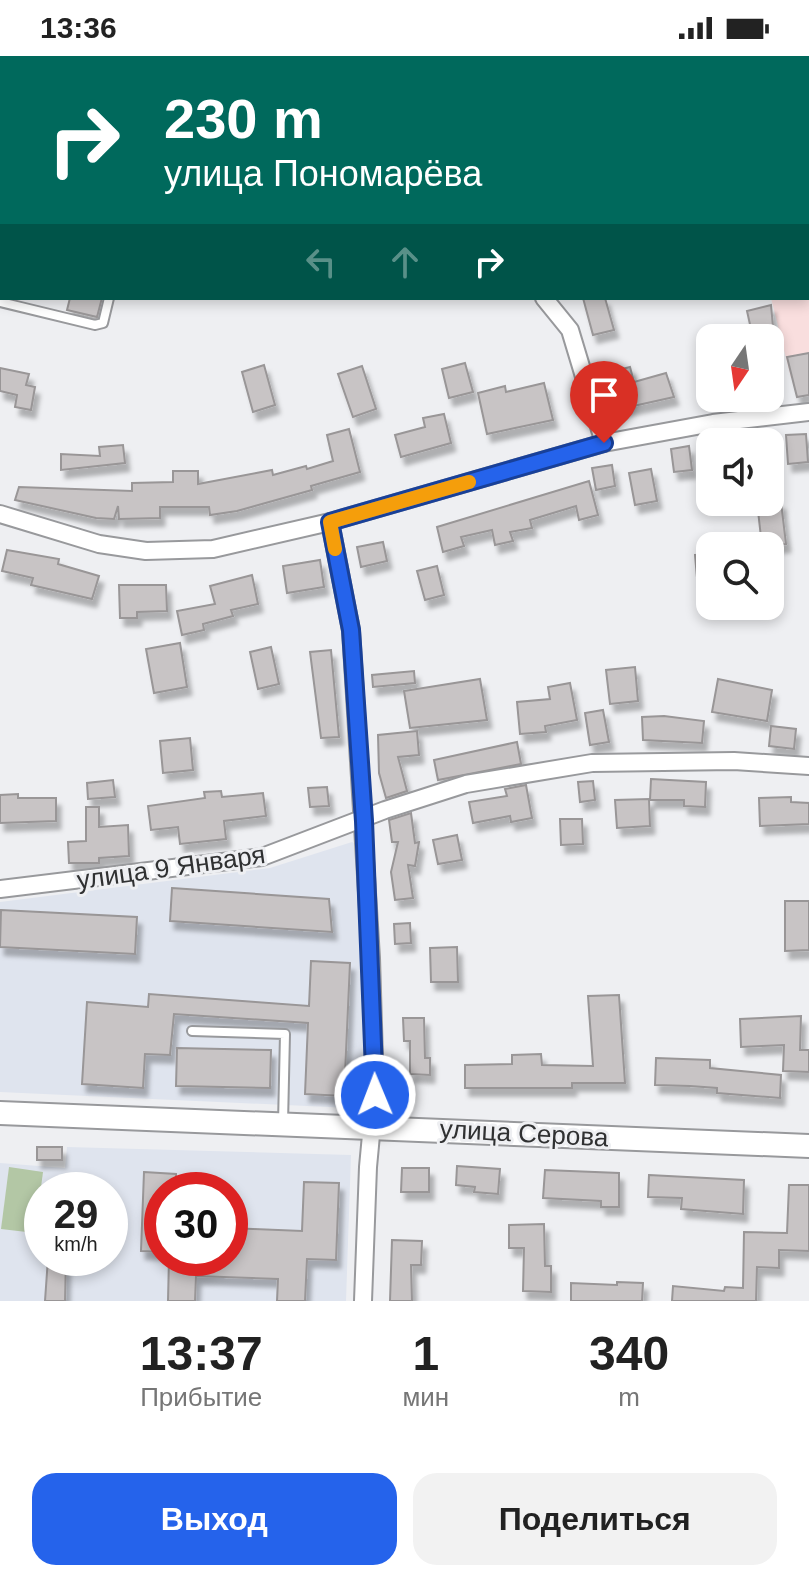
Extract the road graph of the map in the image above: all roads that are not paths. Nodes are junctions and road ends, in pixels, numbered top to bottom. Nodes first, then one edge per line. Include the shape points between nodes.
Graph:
1 (109, 300) edge
2 (546, 300) edge
3 (0, 302) edge
4 (809, 412) edge
5 (604, 443) junction
6 (0, 514) edge
7 (330, 522) junction
8 (809, 766) edge
9 (364, 821) junction
10 (0, 889) edge
11 (192, 1031) dead end
12 (0, 1113) edge
13 (283, 1123) junction
14 (372, 1126) junction
15 (809, 1146) edge
16 (363, 1299) edge

1 - 3 lane via 103,323 95,325
2 - 5 street via 570,330
4 - 5 street
5 - 7 street
6 - 7 street via 99,544 146,551 213,549
7 - 9 street via 351,630
8 - 9 street, улица 9 Января via 592,763 466,784
9 - 10 street, улица 9 Января via 262,857
9 - 14 street
11 - 13 lane via 285,1034
12 - 13 main road, улица Серова
13 - 14 main road, улица Серова
14 - 15 main road, улица Серова
14 - 16 street

